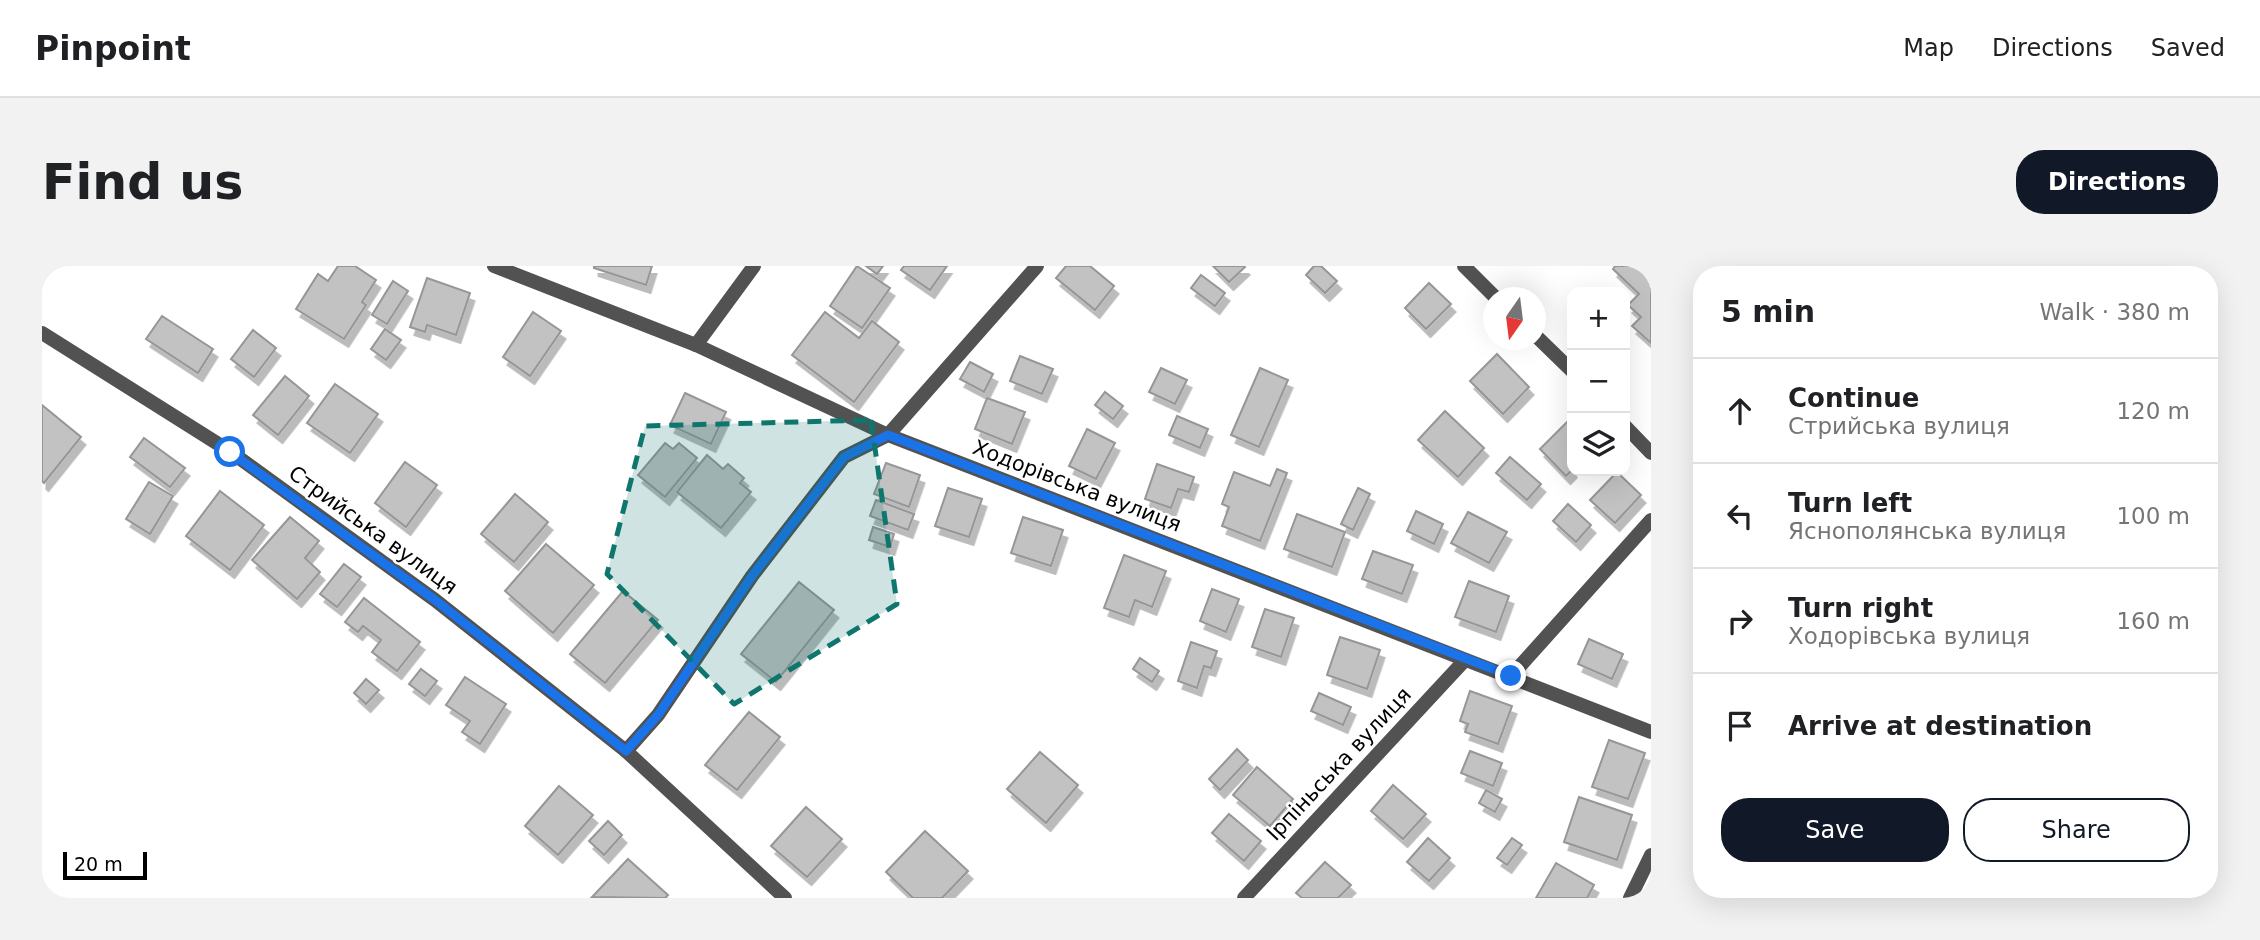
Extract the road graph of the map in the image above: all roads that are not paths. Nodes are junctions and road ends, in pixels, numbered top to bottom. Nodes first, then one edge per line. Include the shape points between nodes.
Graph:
1 (494, 266) edge
2 (754, 266) edge
3 (1037, 266) edge
4 (1464, 266) edge
5 (1485, 287) edge
6 (42, 333) edge
7 (696, 345) junction
8 (1546, 346) edge
9 (1567, 366) edge
10 (1630, 430) edge
11 (888, 435) junction
12 (1651, 453) edge
13 (1651, 520) edge
14 (1465, 660) junction
15 (1511, 676) junction
16 (1651, 732) edge
17 (626, 751) junction
18 (1651, 855) edge
19 (785, 898) edge
20 (1244, 898) edge
21 (1630, 898) edge

1 - 7 street, Ходорівська вулиця
2 - 7 street
3 - 11 street
4 - 5 street
6 - 17 street, Стрийська вулиця via 230,452 435,600
7 - 11 street, Ходорівська вулиця
8 - 9 street
10 - 12 street
11 - 14 street, Ходорівська вулиця
11 - 17 street via 844,457 752,576 658,715
13 - 15 street
14 - 15 street, Ходорівська вулиця
14 - 20 street, Ірпіньська вулиця
15 - 16 street, Ходорівська вулиця
17 - 19 street, Стрийська вулиця
18 - 21 street

